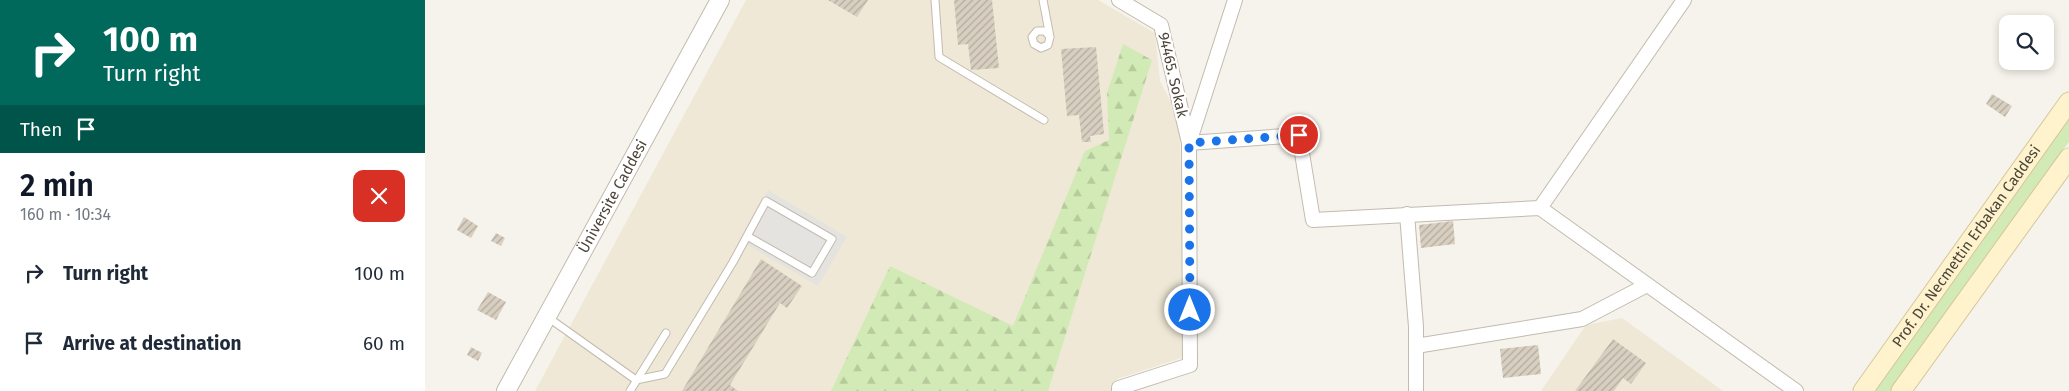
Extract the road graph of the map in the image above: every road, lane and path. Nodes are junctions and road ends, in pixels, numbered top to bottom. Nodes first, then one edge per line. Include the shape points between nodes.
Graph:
1 (720, 0) edge
2 (935, 0) edge
3 (1043, 0) edge
4 (1119, 0) edge
5 (1235, 0) edge
6 (1684, 0) edge
7 (1050, 37) dead end
8 (2069, 102) edge
9 (1044, 120) dead end
10 (1189, 143) junction
11 (2069, 158) edge
12 (1540, 208) junction
13 (1407, 214) junction
14 (747, 236) junction
15 (1647, 285) junction
16 (546, 316) junction
17 (666, 333) dead end
18 (1416, 346) junction
19 (637, 380) junction
20 (506, 391) edge
21 (630, 391) edge
22 (1119, 391) edge
23 (1416, 391) edge
24 (1796, 391) edge
25 (1863, 391) edge
26 (1901, 391) edge

1 - 16 street, Üniversite Caddesi
2 - 9 lane via 939,56
3 - 7 lane
4 - 10 street, 94465. Sokak via 1161,25
5 - 10 street
6 - 12 street
8 - 25 main road, Prof. Dr. Necmettin Erbakan Caddesi
10 - 13 street via 1299,135 1313,220
10 - 22 street, 94465. Sokak via 1190,365 1119,388
11 - 26 main road, Prof. Dr. Necmettin Erbakan Caddesi
12 - 13 street
12 - 15 street
13 - 18 street
14 - 14 lane via 766,201 832,240 812,273
14 - 19 lane via 665,374
15 - 18 street via 1582,319
15 - 24 street
16 - 19 lane
16 - 20 street, Üniversite Caddesi
17 - 19 lane
18 - 23 street
19 - 21 lane

